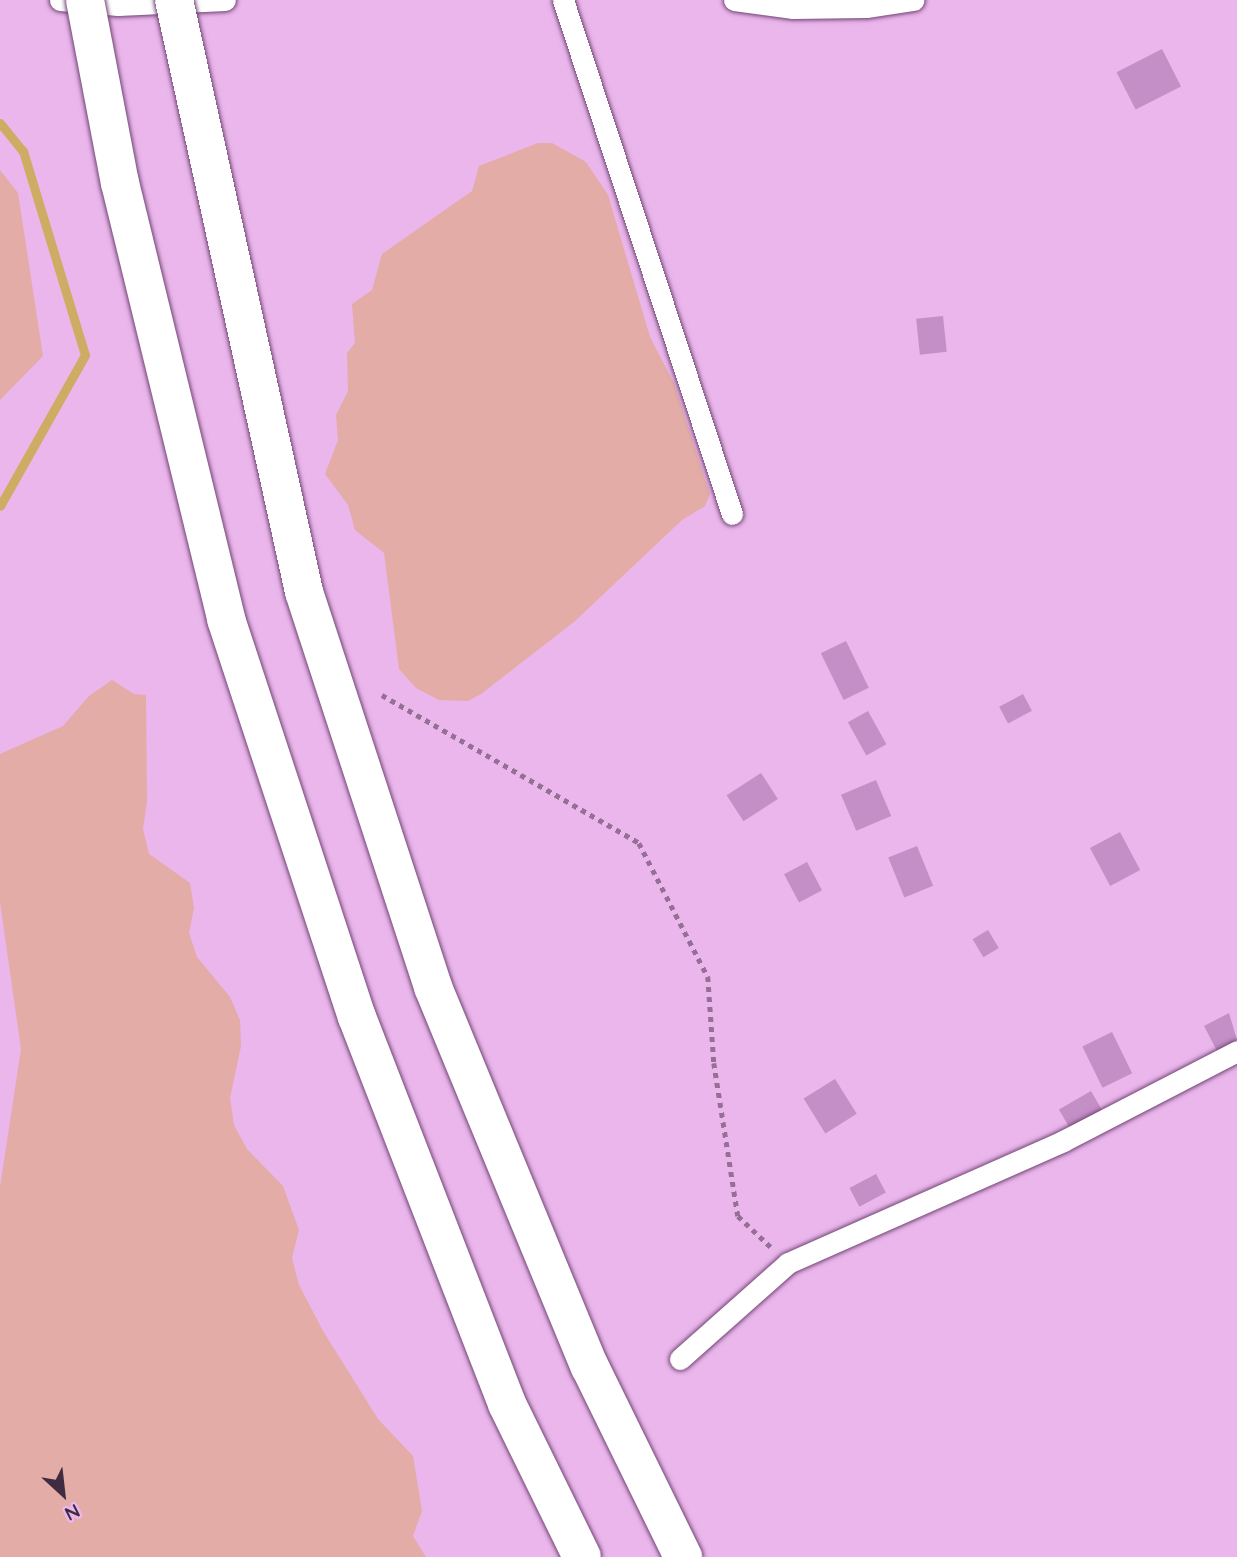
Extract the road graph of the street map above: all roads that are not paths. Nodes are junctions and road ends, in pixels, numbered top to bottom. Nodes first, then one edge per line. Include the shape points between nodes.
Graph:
1 (60, 0) edge
2 (85, 0) edge
3 (174, 0) edge
4 (225, 0) edge
5 (563, 0) edge
6 (734, 0) edge
7 (913, 0) edge
8 (732, 514) dead end
9 (1237, 1051) edge
10 (680, 1359) dead end
11 (582, 1557) edge
12 (683, 1557) edge

1 - 4 street via 118,5
2 - 11 highway, bridge via 120,183 226,619 357,1017 507,1404
3 - 12 highway, bridge via 304,592 428,974 590,1367
5 - 8 street
6 - 7 street via 793,8 866,7
9 - 10 street via 1063,1141 788,1263

